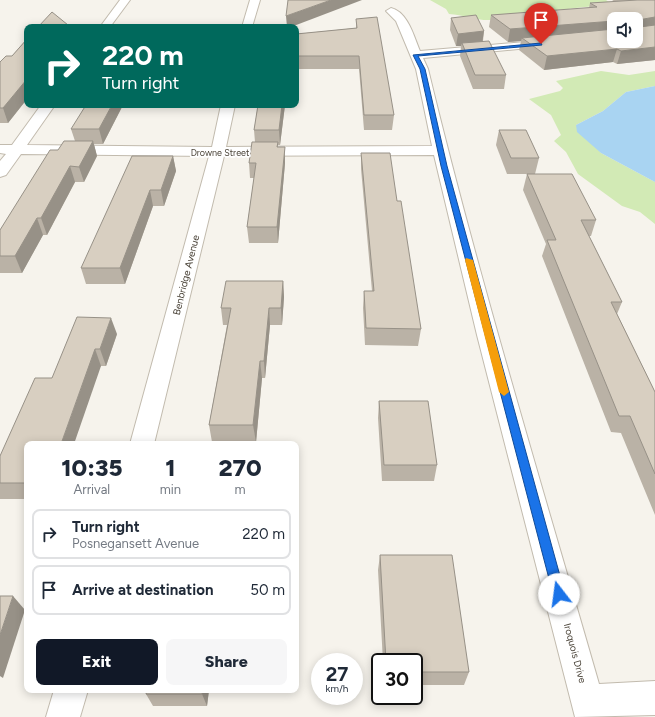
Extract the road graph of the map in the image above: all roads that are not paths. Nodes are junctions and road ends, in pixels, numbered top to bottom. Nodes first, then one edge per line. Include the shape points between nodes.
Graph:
1 (125, 0) edge
2 (255, 0) edge
3 (391, 11) dead end
4 (107, 24) edge
5 (248, 24) edge
6 (563, 42) edge
7 (416, 55) junction
8 (46, 108) edge
9 (227, 108) edge
10 (16, 149) junction
11 (0, 150) edge
12 (440, 150) junction
13 (218, 152) junction
14 (0, 172) edge
15 (143, 441) edge
16 (70, 693) edge
17 (655, 698) edge
18 (590, 709) edge
19 (63, 717) edge

1 - 4 street
2 - 5 street
3 - 7 street, Iroquois Drive via 401,20
6 - 7 street
7 - 12 street, Iroquois Drive via 422,69
8 - 10 street
9 - 13 street, Benbridge Avenue
10 - 11 street, Drowne Street
10 - 13 street, Drowne Street
10 - 14 street
12 - 13 street, Drowne Street
12 - 18 street, Iroquois Drive
13 - 15 street, Benbridge Avenue
16 - 19 street
17 - 18 street

